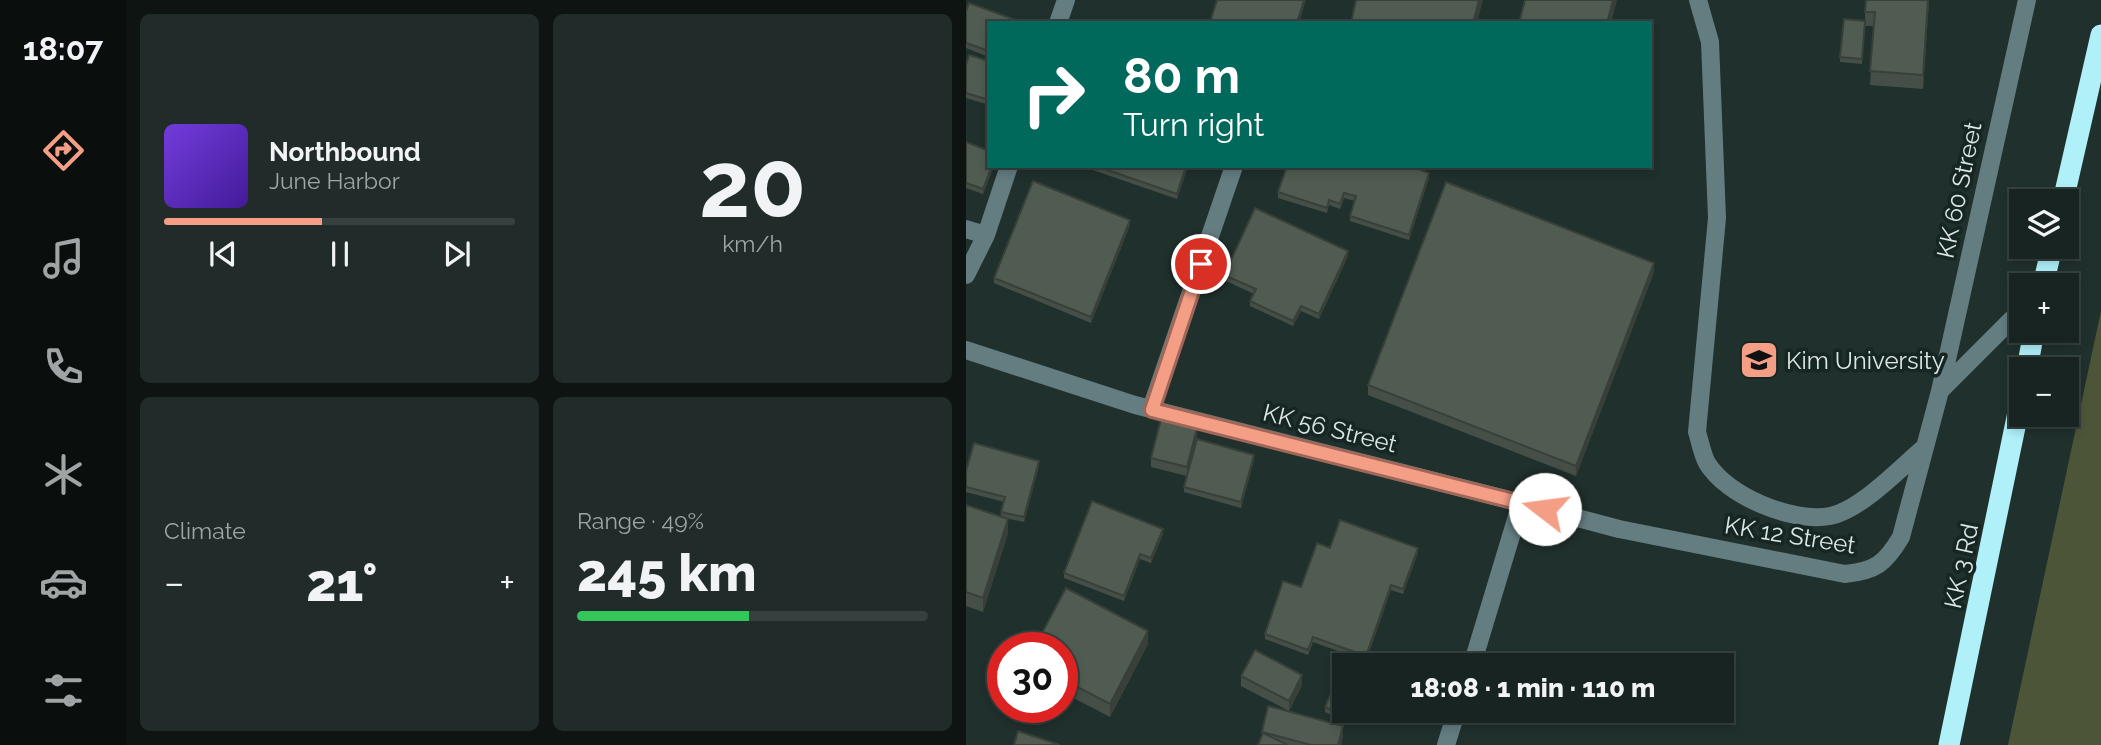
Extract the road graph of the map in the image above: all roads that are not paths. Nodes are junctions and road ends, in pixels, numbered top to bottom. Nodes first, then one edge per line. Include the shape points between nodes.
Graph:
1 (1066, 0) edge
2 (1698, 0) edge
3 (2027, 0) edge
4 (1059, 21) edge
5 (2101, 36) edge
6 (1008, 168) edge
7 (1233, 168) edge
8 (2066, 189) edge
9 (966, 229) edge
10 (986, 235) junction
11 (966, 275) edge
12 (2009, 322) edge
13 (966, 350) edge
14 (1940, 391) junction
15 (1152, 410) junction
16 (2015, 427) edge
17 (1925, 447) junction
18 (1521, 503) junction
19 (1476, 653) edge
20 (1453, 723) edge
21 (1446, 745) edge
22 (1949, 745) edge

1 - 4 street
2 - 17 street via 1710,42 1717,218 1697,432 1707,463 1738,492 1769,508 1801,516 1831,516 1857,503
3 - 14 street, KK 60 Street
5 - 8 highway
6 - 10 street
7 - 15 street
9 - 10 street
10 - 11 street
12 - 14 street
13 - 15 street, KK 56 Street
14 - 17 street, KK 12 Street
15 - 18 street, KK 56 Street
16 - 22 highway, KK 3 Rd
17 - 18 street, KK 12 Street via 1901,537 1890,556 1868,572 1845,574 1619,529
18 - 19 street
20 - 21 street

